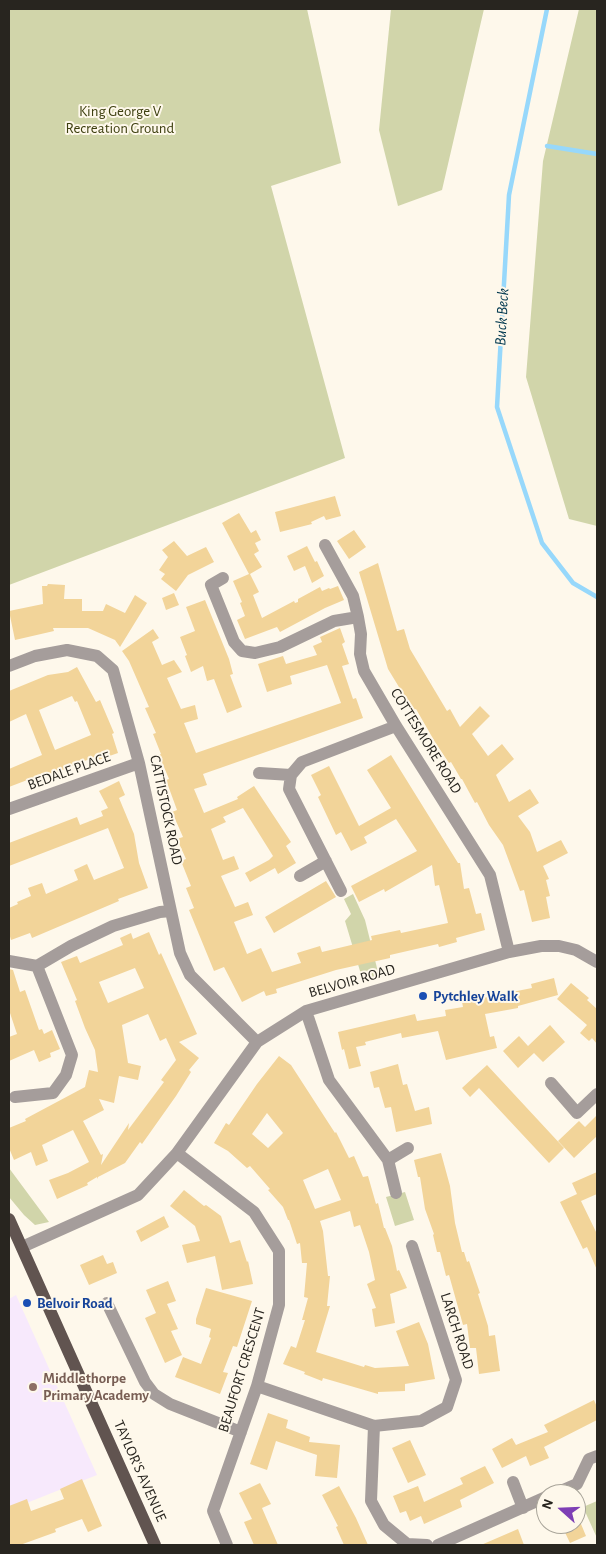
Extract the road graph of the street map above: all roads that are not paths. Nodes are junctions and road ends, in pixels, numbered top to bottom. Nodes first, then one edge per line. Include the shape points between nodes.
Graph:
1 (325, 545) dead end
2 (224, 578) dead end
3 (358, 617) junction
4 (9, 666) edge
5 (396, 726) junction
6 (139, 763) junction
7 (260, 773) dead end
8 (291, 775) junction
9 (9, 809) edge
10 (326, 861) junction
11 (300, 876) dead end
12 (341, 891) dead end
13 (171, 911) junction
14 (509, 952) junction
15 (9, 961) edge
16 (597, 962) edge
17 (37, 966) junction
18 (306, 1011) junction
19 (257, 1042) junction
20 (551, 1082) dead end
21 (597, 1094) edge
22 (16, 1097) dead end
23 (408, 1148) dead end
24 (177, 1153) junction
25 (388, 1160) junction
26 (396, 1193) dead end
27 (9, 1220) edge
28 (412, 1246) dead end
29 (22, 1247) junction
30 (107, 1303) dead end
31 (257, 1386) junction
32 (374, 1426) junction
33 (241, 1432) junction
34 (597, 1456) edge
35 (512, 1482) dead end
36 (577, 1484) edge
37 (536, 1502) edge
38 (523, 1508) junction
39 (155, 1545) edge
40 (227, 1545) edge
41 (427, 1545) edge
42 (438, 1545) edge

1 - 3 street, COTTESMORE ROAD via 353,596
2 - 3 street via 211,585 234,642 242,651 255,653 280,647 334,621
3 - 5 street, COTTESMORE ROAD via 364,671
4 - 6 street, CATTISTOCK ROAD via 35,656 67,650 97,656 113,670
5 - 8 street via 302,762
5 - 14 street, COTTESMORE ROAD via 490,876
6 - 9 street, BEDALE PLACE
6 - 13 street, CATTISTOCK ROAD
7 - 8 street
8 - 10 street via 289,789
10 - 11 street
10 - 12 street
13 - 17 street via 113,926
13 - 19 street, CATTISTOCK ROAD via 180,953 190,975
14 - 16 street, BELVOIR ROAD via 559,946 576,950
14 - 18 street, BELVOIR ROAD
15 - 17 street
17 - 22 street via 72,1055 66,1075 53,1093
18 - 19 street, BELVOIR ROAD
18 - 25 street via 330,1080
19 - 24 street, BELVOIR ROAD
20 - 21 street via 577,1113
23 - 25 street
24 - 29 street, BELVOIR ROAD via 138,1195
24 - 31 street, BEAUFORT CRESCENT via 254,1212 279,1251 279,1305
25 - 26 street
27 - 29 main road, TAYLOR'S AVENUE
28 - 32 street, LARCH ROAD via 456,1380 447,1407 421,1421
29 - 39 main road, TAYLOR'S AVENUE
30 - 33 street via 154,1394 170,1404
31 - 32 street, LARCH ROAD
31 - 33 street, BEAUFORT CRESCENT
32 - 41 street via 371,1501 384,1525 407,1544
33 - 40 street, BEAUFORT CRESCENT via 213,1511
34 - 36 street via 589,1459
35 - 38 street
37 - 38 street
38 - 42 street

